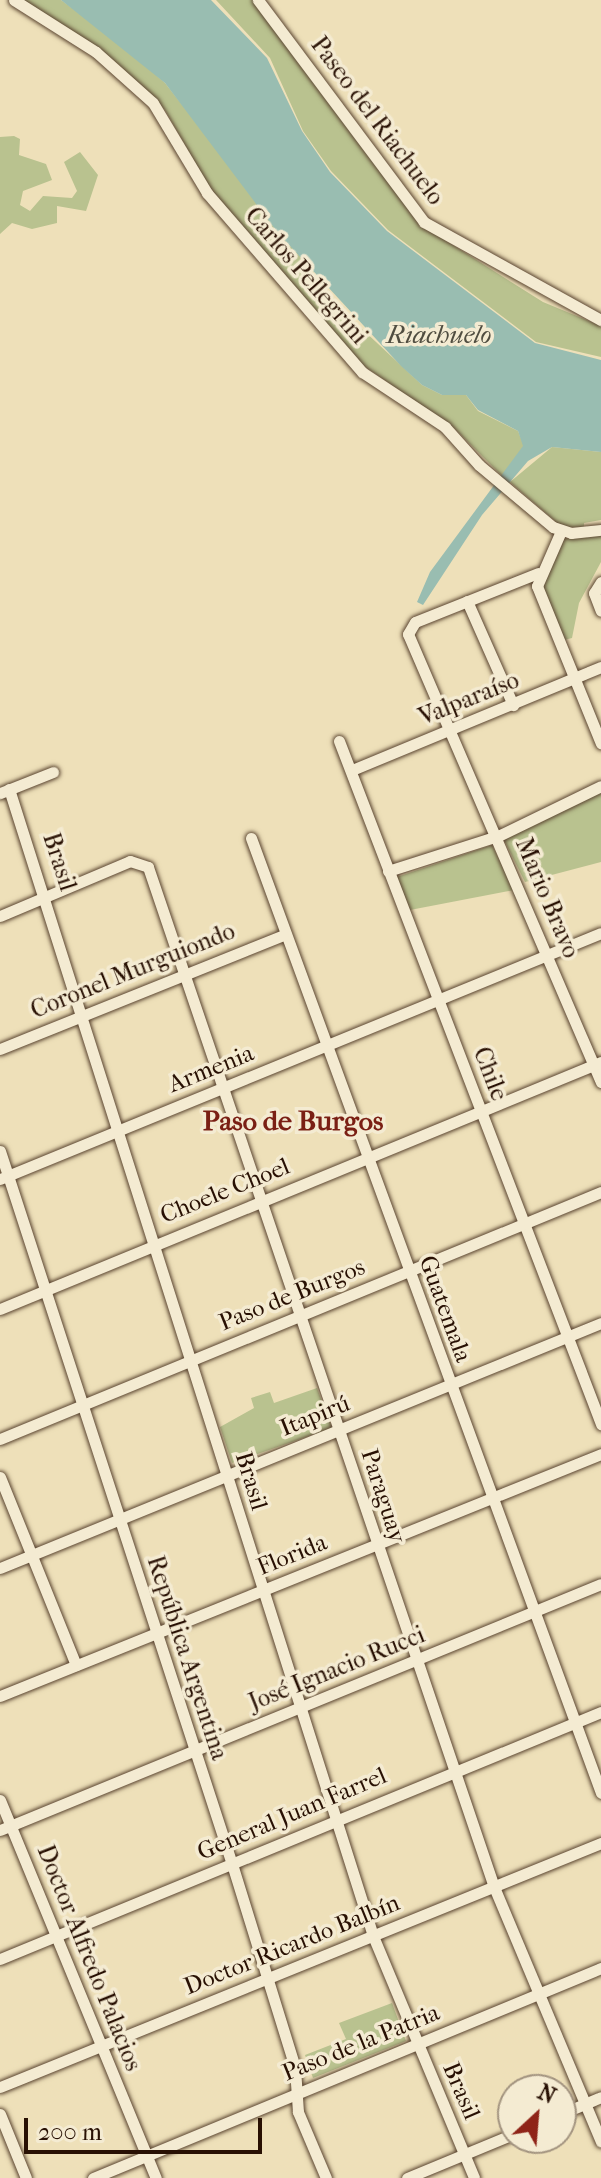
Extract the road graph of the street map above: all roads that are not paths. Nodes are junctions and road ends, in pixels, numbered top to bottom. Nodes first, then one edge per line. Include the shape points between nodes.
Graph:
1 (14, 0) edge
2 (258, 0) edge
3 (601, 320) edge
4 (601, 530) edge
5 (561, 531) junction
6 (538, 573) junction
7 (601, 582) edge
8 (467, 601) junction
9 (601, 611) edge
10 (601, 667) edge
11 (575, 679) junction
12 (513, 705) junction
13 (452, 731) junction
14 (339, 741) dead end
15 (601, 744) edge
16 (352, 770) junction
17 (53, 772) dead end
18 (601, 786) edge
19 (4, 791) edge
20 (498, 836) junction
21 (251, 838) dead end
22 (388, 871) junction
23 (47, 897) junction
24 (0, 916) edge
25 (601, 933) edge
26 (283, 935) junction
27 (547, 955) junction
28 (185, 973) junction
29 (438, 999) junction
30 (84, 1014) junction
31 (325, 1046) junction
32 (0, 1049) edge
33 (597, 1063) edge
34 (601, 1082) edge
35 (223, 1088) junction
36 (480, 1111) junction
37 (120, 1130) junction
38 (0, 1151) edge
39 (365, 1157) junction
40 (4, 1177) edge
41 (601, 1192) edge
42 (261, 1200) junction
43 (523, 1224) junction
44 (156, 1244) junction
45 (408, 1271) junction
46 (45, 1290) junction
47 (0, 1309) edge
48 (301, 1315) junction
49 (601, 1323) edge
50 (568, 1337) junction
51 (190, 1360) junction
52 (450, 1386) junction
53 (84, 1405) junction
54 (601, 1424) edge
55 (339, 1430) junction
56 (0, 1439) edge
57 (601, 1454) edge
58 (226, 1476) junction
59 (0, 1477) edge
60 (491, 1498) junction
61 (120, 1519) junction
62 (376, 1545) junction
63 (32, 1555) junction
64 (0, 1568) edge
65 (601, 1584) edge
66 (261, 1592) junction
67 (534, 1612) junction
68 (155, 1633) junction
69 (415, 1660) junction
70 (76, 1665) junction
71 (0, 1696) edge
72 (298, 1708) junction
73 (601, 1712) edge
74 (573, 1722) junction
75 (194, 1751) junction
76 (454, 1771) junction
77 (601, 1793) edge
78 (0, 1800) edge
79 (334, 1820) junction
80 (5, 1828) edge
81 (601, 1843) edge
82 (232, 1864) junction
83 (494, 1887) junction
84 (56, 1936) junction
85 (373, 1936) junction
86 (0, 1959) edge
87 (601, 1968) edge
88 (267, 1979) junction
89 (537, 1994) junction
90 (417, 2044) junction
91 (100, 2046) junction
92 (0, 2087) edge
93 (294, 2094) junction
94 (601, 2097) edge
95 (586, 2103) junction
96 (577, 2107) edge
97 (0, 2114) edge
98 (497, 2141) edge
99 (601, 2141) edge
100 (464, 2155) junction
101 (147, 2157) junction
102 (26, 2178) edge
103 (93, 2178) edge
104 (156, 2178) edge
105 (326, 2178) edge
106 (407, 2178) edge
107 (474, 2178) edge

1 - 5 street, Carlos Pellegrini via 96,52 153,103 207,193 320,330 370,379 452,432 486,471
2 - 3 street, Paseo del Riachuelo via 424,222
4 - 5 street
5 - 6 street
6 - 8 street
6 - 11 street via 538,590
7 - 9 street via 594,593
8 - 12 street
8 - 13 street, Mario Bravo via 409,627
10 - 11 street, Valparaíso
11 - 12 street, Valparaíso
11 - 15 street
12 - 13 street, Valparaíso
13 - 16 street, Valparaíso
13 - 20 street, Mario Bravo
14 - 16 street, Chile
16 - 22 street, Chile
17 - 19 street
18 - 20 street
19 - 23 street, Brasil
20 - 22 street
20 - 27 street, Mario Bravo
21 - 26 street, Guatemala
22 - 29 street, Chile
23 - 24 street
23 - 28 street, Paraguay via 140,860
23 - 30 street, Brasil
25 - 27 street, Armenia
26 - 28 street, Coronel Murguiondo
26 - 31 street, Guatemala
27 - 29 street, Armenia
27 - 33 street, Mario Bravo
28 - 30 street, Coronel Murguiondo
28 - 35 street, Paraguay
29 - 31 street, Armenia
29 - 36 street, Chile
30 - 32 street, Coronel Murguiondo
30 - 37 street, Brasil
31 - 35 street, Armenia
31 - 39 street, Guatemala
33 - 34 street, Mario Bravo
33 - 36 street, Choele Choel
35 - 37 street, Armenia
35 - 42 street, Paraguay
36 - 39 street, Choele Choel
36 - 43 street, Chile
37 - 40 street, Armenia
37 - 44 street, Brasil
38 - 40 street, República Argentina
39 - 42 street, Choele Choel
39 - 45 street, Guatemala
40 - 46 street, República Argentina
41 - 43 street, Paso de Burgos
42 - 44 street, Choele Choel
42 - 48 street, Paraguay
43 - 45 street, Paso de Burgos
43 - 50 street, Chile
44 - 46 street, Choele Choel
44 - 51 street, Brasil
45 - 48 street, Paso de Burgos
45 - 52 street, Guatemala
46 - 47 street, Choele Choel
46 - 53 street, República Argentina
48 - 51 street, Paso de Burgos
48 - 55 street, Paraguay
49 - 50 street, Itapirú
50 - 52 street, Itapirú
50 - 54 street, Chile
51 - 53 street, Paso de Burgos
51 - 58 street, Brasil
52 - 55 street, Itapirú
52 - 60 street, Guatemala
53 - 56 street, Paso de Burgos
53 - 61 street, República Argentina
55 - 58 street, Itapirú
55 - 62 street, Paraguay
57 - 60 street, Florida
58 - 61 street, Itapirú
58 - 66 street, Brasil
59 - 63 street
60 - 62 street, Florida
60 - 67 street, Guatemala
61 - 63 street, Itapirú
61 - 68 street, República Argentina
62 - 66 street, Florida
62 - 69 street, Paraguay
63 - 64 street, Itapirú
63 - 70 street
65 - 67 street, José Ignacio Rucci
66 - 68 street, Florida
66 - 72 street, Brasil
67 - 69 street, José Ignacio Rucci
67 - 74 street, Guatemala
68 - 70 street, Florida
68 - 75 street, República Argentina
69 - 72 street, José Ignacio Rucci
69 - 76 street, Paraguay
70 - 71 street, Florida
72 - 75 street, José Ignacio Rucci
72 - 79 street, Brasil
73 - 74 street, General Juan Farrel
74 - 76 street, General Juan Farrel
74 - 77 street, Guatemala
75 - 80 street, José Ignacio Rucci
75 - 82 street, República Argentina
76 - 79 street, General Juan Farrel
76 - 83 street, Paraguay
78 - 80 street, Doctor Alfredo Palacios
79 - 82 street, General Juan Farrel
79 - 85 street, Brasil
80 - 84 street, Doctor Alfredo Palacios
81 - 83 street, Doctor Ricardo Balbín
82 - 84 street, General Juan Farrel
82 - 88 street, República Argentina
83 - 85 street, Doctor Ricardo Balbín
83 - 89 street, Paraguay
84 - 86 street, General Juan Farrel
84 - 91 street, Doctor Alfredo Palacios
85 - 88 street, Doctor Ricardo Balbín
85 - 90 street, Brasil
87 - 89 street, Paso de la Patria
88 - 91 street, Doctor Ricardo Balbín
88 - 93 street, República Argentina via 295,2068
89 - 90 street, Paso de la Patria
89 - 95 street, Paraguay
90 - 93 street, Paso de la Patria
90 - 100 street, Brasil
91 - 92 street, Doctor Ricardo Balbín
91 - 101 street, Doctor Alfredo Palacios
93 - 101 street, Paso de la Patria
93 - 105 street, República Argentina
94 - 95 street
95 - 96 street
95 - 99 street, Paraguay
97 - 102 street
98 - 100 street
100 - 106 street
100 - 107 street, Brasil
101 - 103 street, Paso de la Patria
101 - 104 street, Doctor Alfredo Palacios

